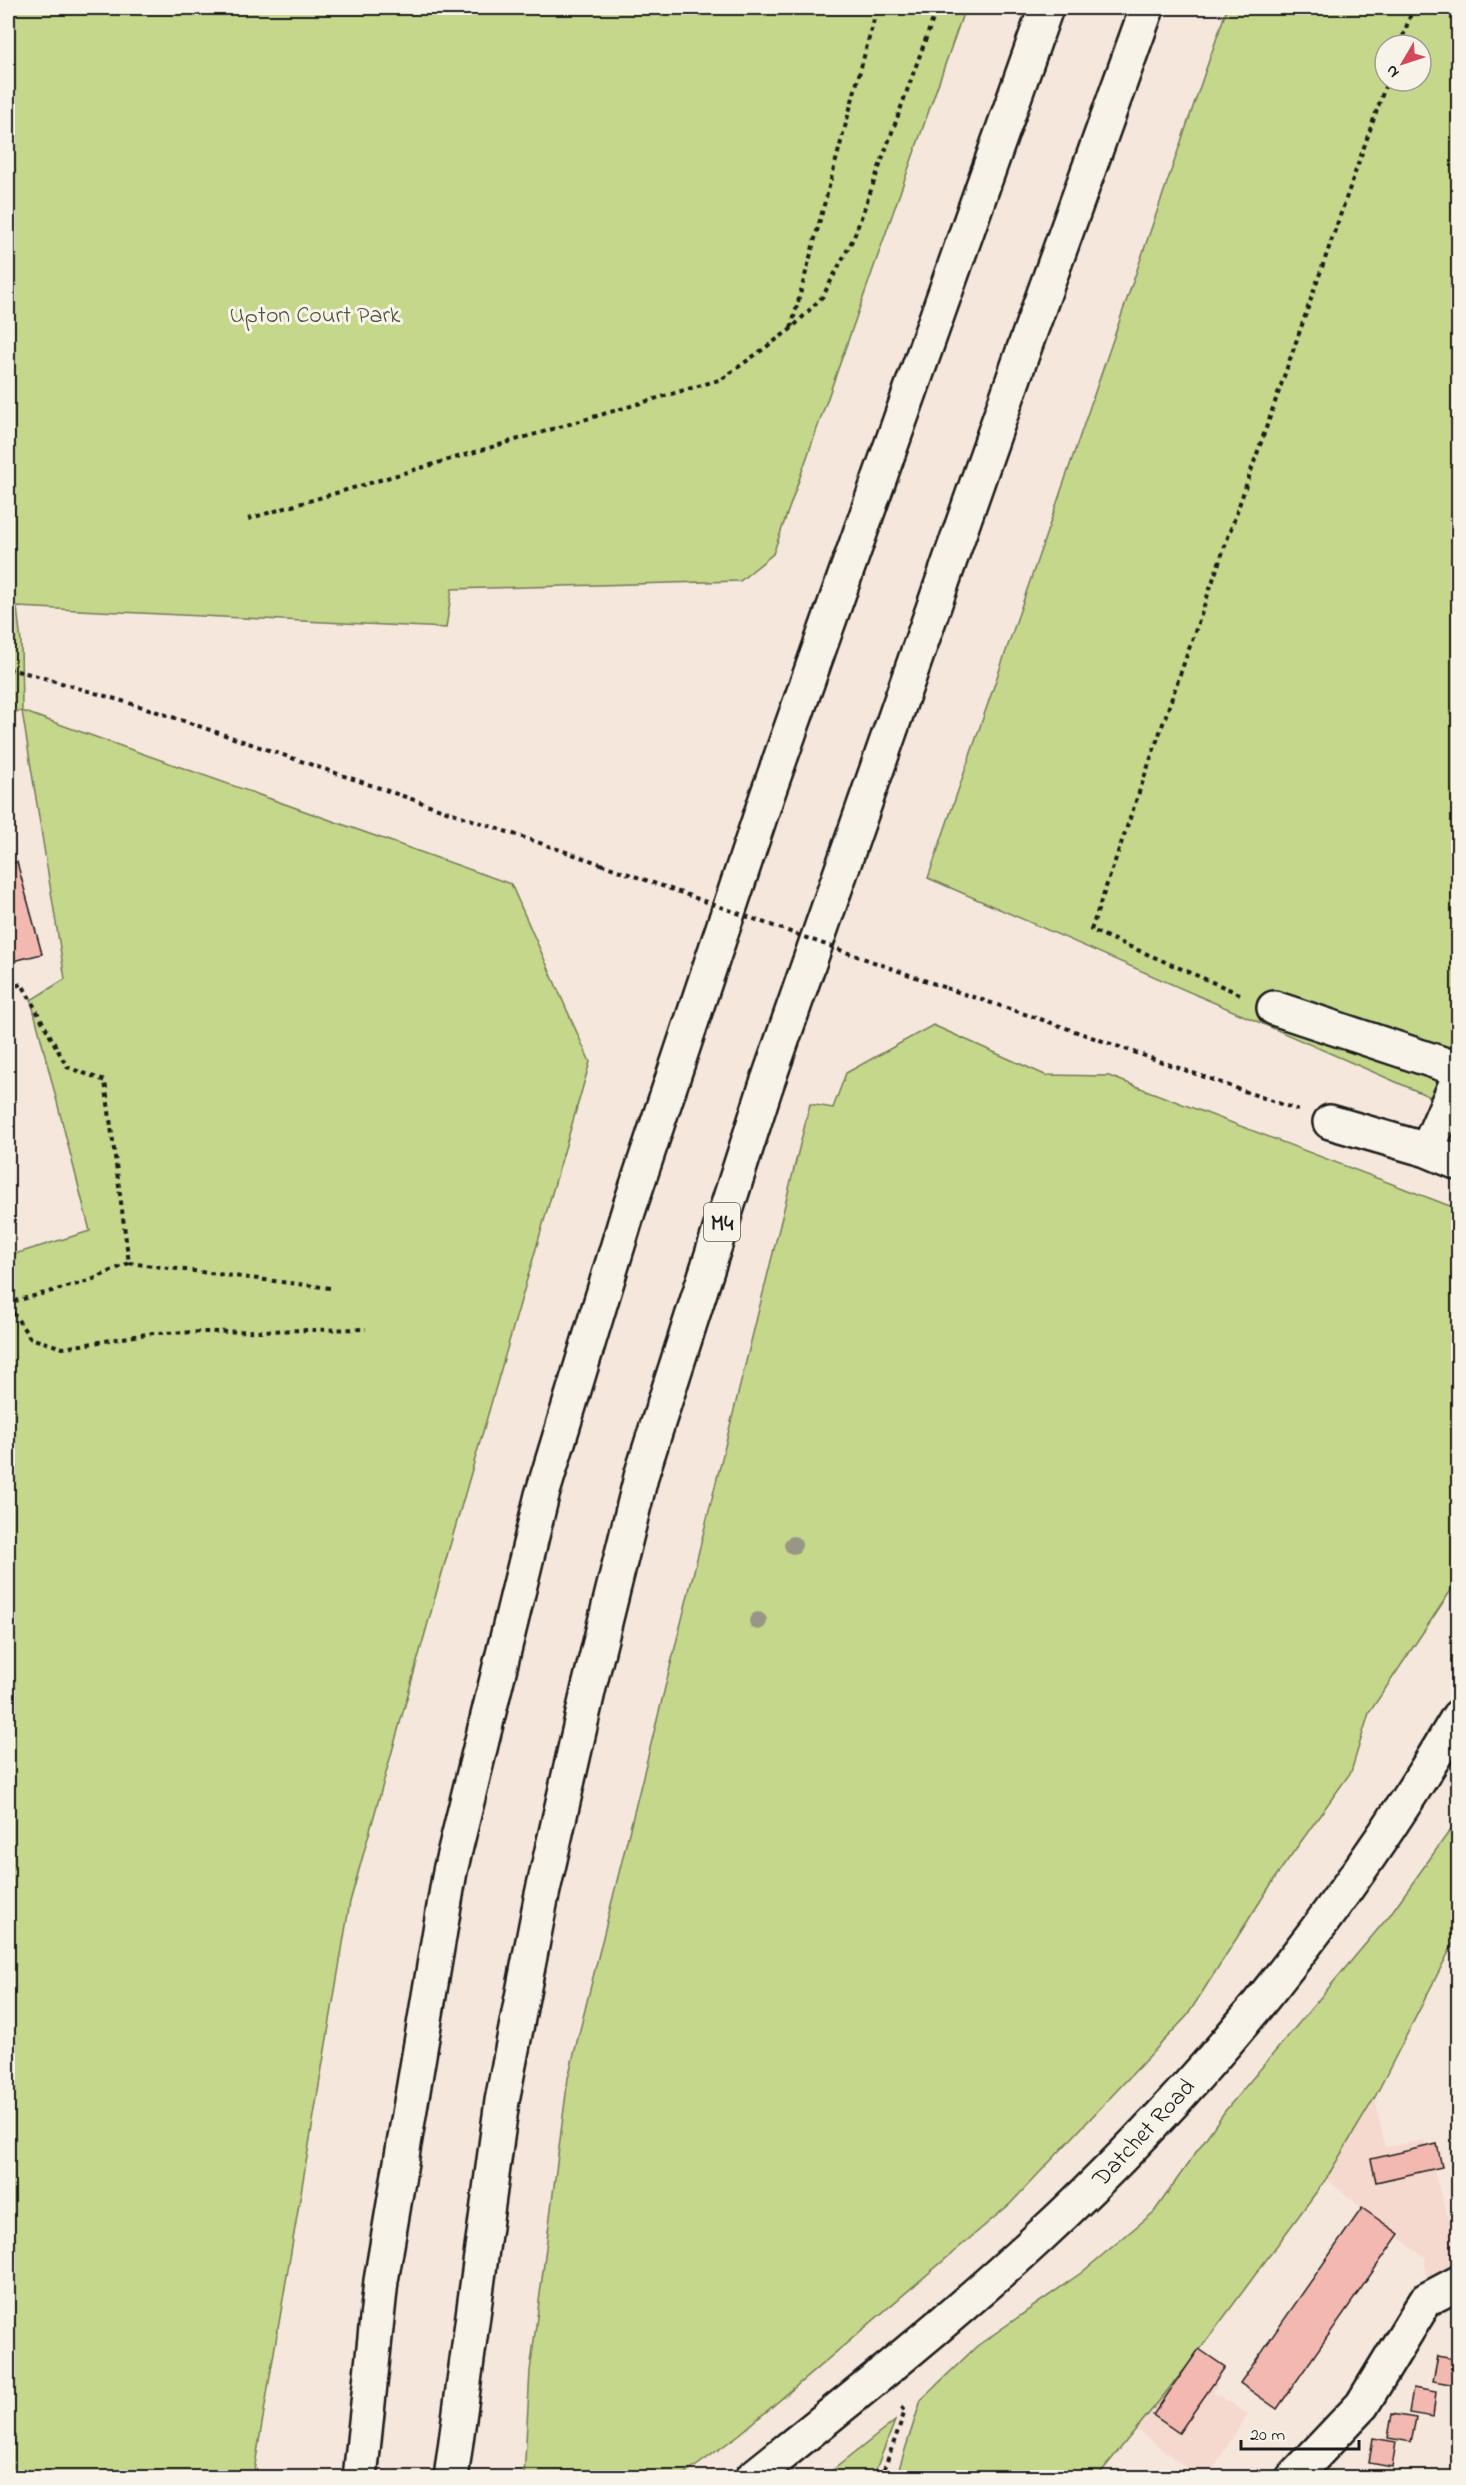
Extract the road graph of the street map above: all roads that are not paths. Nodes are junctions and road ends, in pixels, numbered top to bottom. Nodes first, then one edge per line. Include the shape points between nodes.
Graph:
1 (1046, 8) edge
2 (1147, 8) edge
3 (1274, 1008) road end
4 (1458, 1069) edge
5 (1458, 1079) edge
6 (1330, 1122) road end
7 (1427, 1150) junction
8 (1458, 1163) edge
9 (1458, 1717) edge
10 (1458, 2283) edge
11 (360, 2478) edge
12 (451, 2478) edge
13 (752, 2478) edge
14 (1293, 2478) edge

1 - 11 main road via 767,796 629,1209 542,1495 450,1871 381,2281
2 - 12 main road, M4 via 765,1089 642,1473 541,1899 502,2101
3 - 4 main road
5 - 7 main road
6 - 7 main road
7 - 8 main road
9 - 13 main road, Datchet Road via 1397,1815 1326,1917 1183,2092 1035,2242 905,2355
10 - 14 main road via 1426,2300 1362,2405

